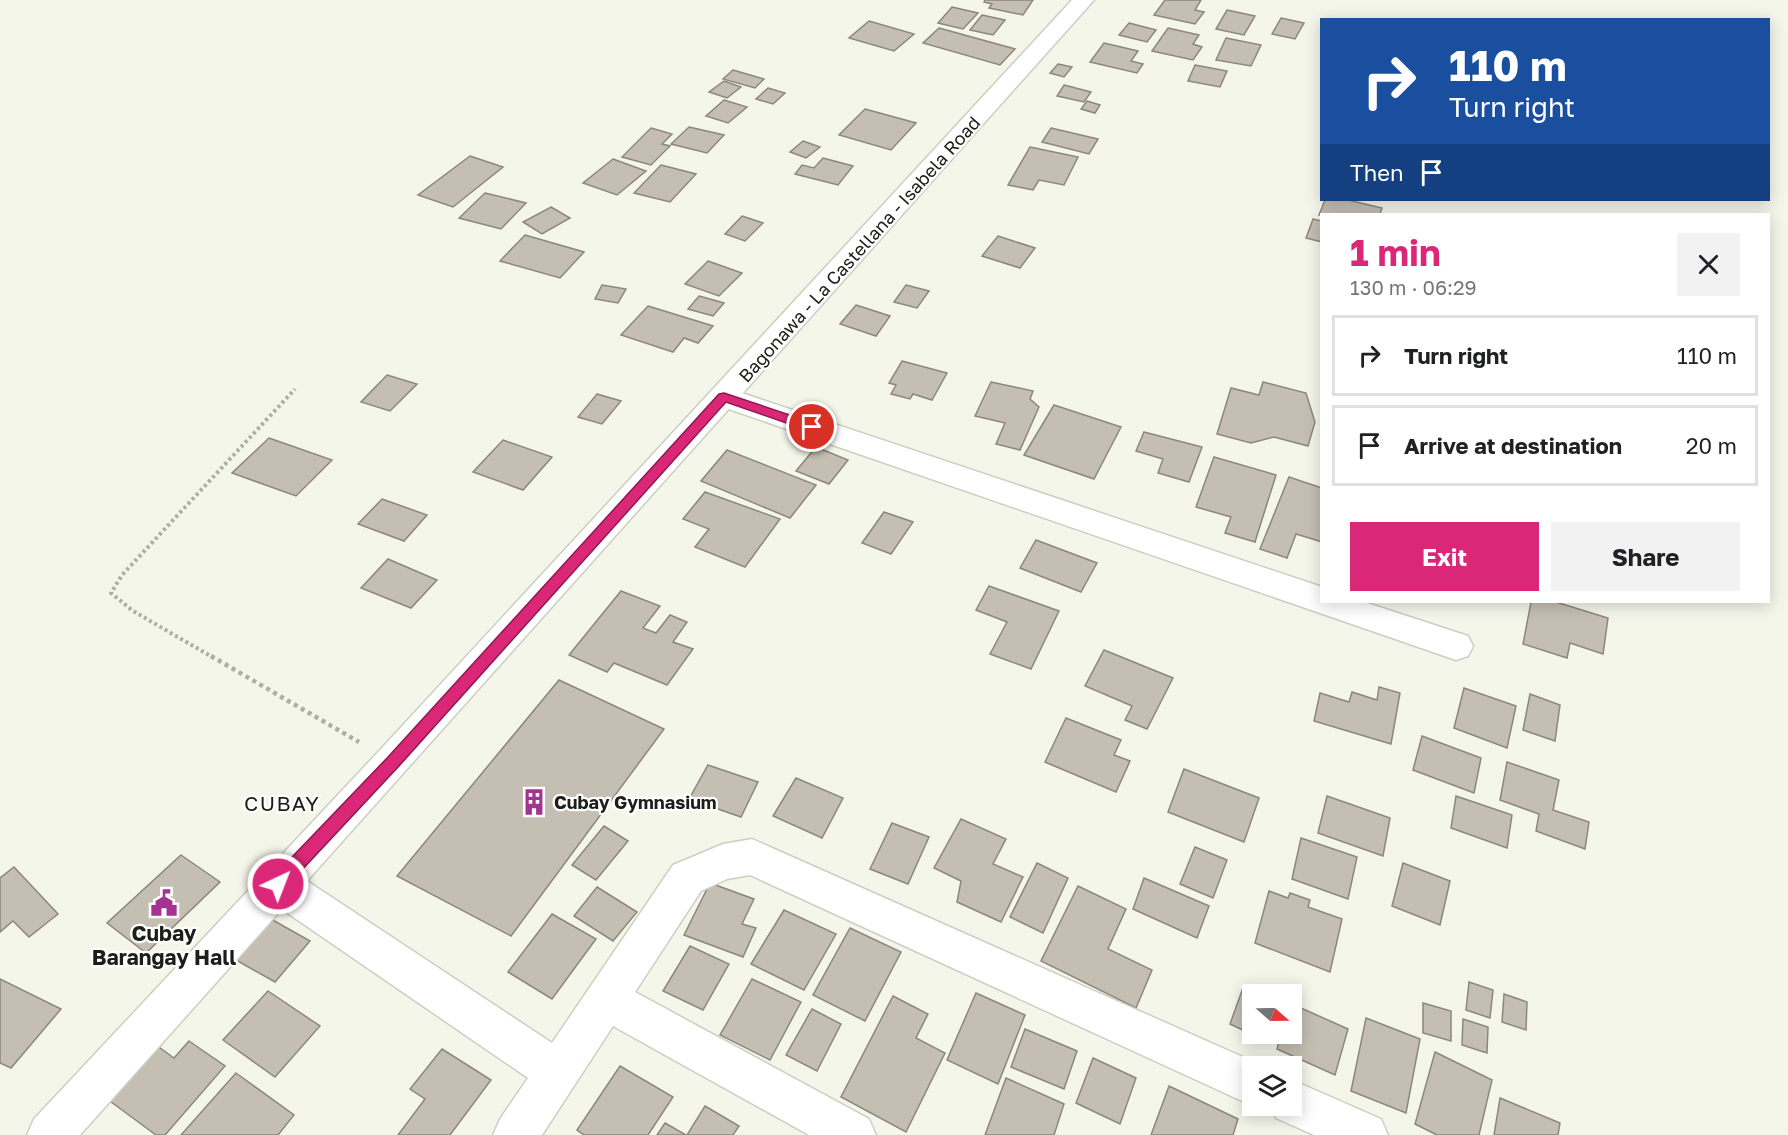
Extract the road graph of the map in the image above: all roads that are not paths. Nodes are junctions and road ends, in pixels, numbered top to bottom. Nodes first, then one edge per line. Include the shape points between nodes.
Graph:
1 (1084, 0) edge
2 (724, 397) junction
3 (1320, 600) edge
4 (1329, 603) edge
5 (1456, 646) dead end
6 (278, 884) junction
7 (607, 999) junction
8 (556, 1071) junction
9 (1242, 1079) edge
10 (1302, 1107) edge
11 (50, 1135) edge
12 (516, 1135) edge
13 (854, 1135) edge
14 (1365, 1135) edge

1 - 2 street, Bagonawa - La Castellana - Isabela Road
2 - 3 street
2 - 6 street, Bagonawa - La Castellana - Isabela Road
4 - 5 street
6 - 8 street
6 - 11 street, Bagonawa - La Castellana - Isabela Road
7 - 8 street
7 - 9 street via 687,879 723,862 752,857
7 - 13 street
8 - 12 street
10 - 14 street

